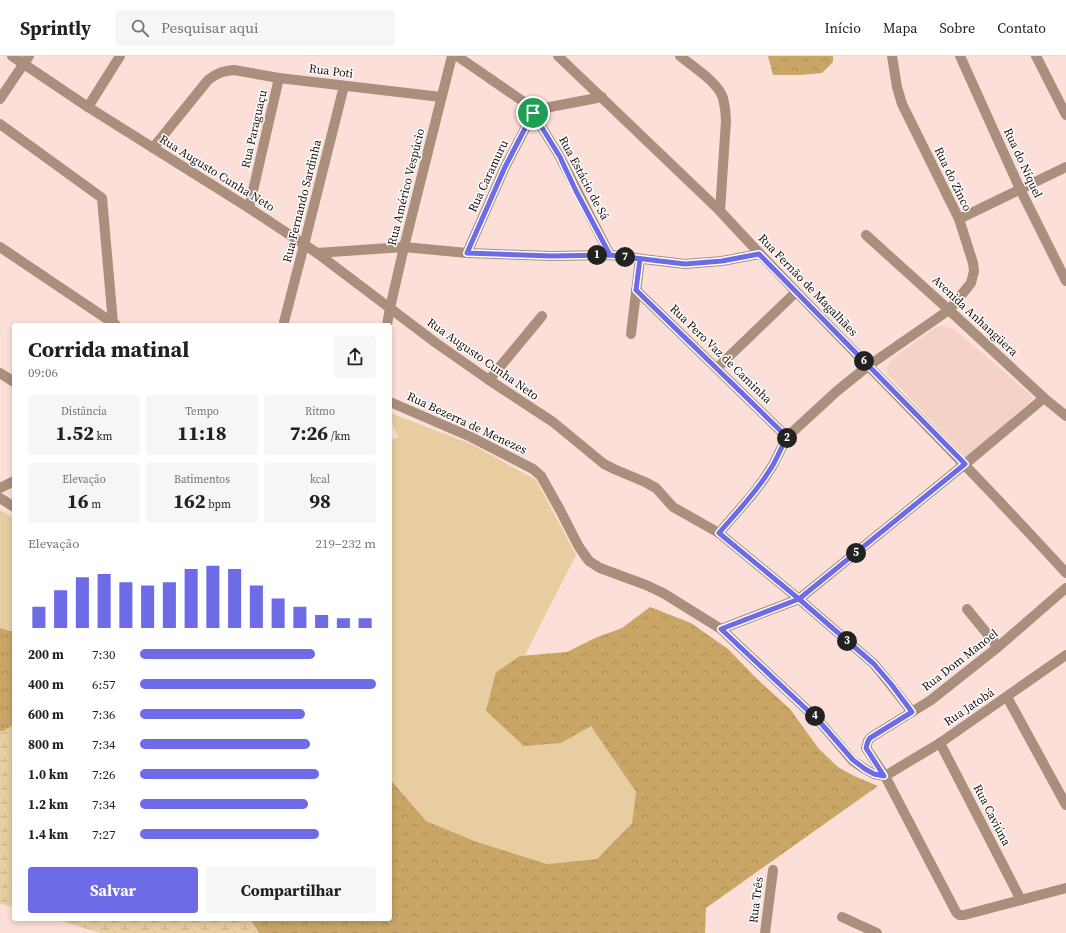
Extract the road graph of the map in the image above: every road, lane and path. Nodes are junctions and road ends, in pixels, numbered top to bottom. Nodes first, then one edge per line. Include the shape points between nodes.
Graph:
1 (12, 56) edge
2 (120, 56) edge
3 (452, 56) edge
4 (457, 56) edge
5 (558, 56) edge
6 (680, 56) edge
7 (892, 56) edge
8 (960, 56) edge
9 (1036, 56) edge
10 (27, 60) edge
11 (279, 78) junction
12 (344, 86) junction
13 (441, 97) junction
14 (602, 98) junction
15 (0, 99) edge
16 (88, 107) junction
17 (535, 111) junction
18 (1066, 115) edge
19 (0, 124) edge
20 (152, 148) junction
21 (1066, 167) edge
22 (1020, 189) junction
23 (249, 208) junction
24 (720, 211) junction
25 (959, 219) junction
26 (866, 235) dead end
27 (304, 245) junction
28 (0, 247) edge
29 (404, 247) junction
30 (317, 253) junction
31 (467, 253) junction
32 (759, 254) junction
33 (610, 255) junction
34 (640, 259) junction
35 (1066, 281) edge
36 (636, 290) junction
37 (796, 292) junction
38 (390, 308) junction
39 (949, 310) junction
40 (542, 316) dead end
41 (284, 322) dead end
42 (113, 323) edge
43 (114, 323) edge
44 (387, 323) edge
45 (631, 334) dead end
46 (868, 366) junction
47 (717, 368) junction
48 (0, 373) edge
49 (489, 380) junction
50 (12, 381) edge
51 (1044, 398) junction
52 (392, 403) edge
53 (1065, 415) edge
54 (787, 437) junction
55 (965, 464) junction
56 (12, 483) edge
57 (0, 488) edge
58 (0, 498) edge
59 (12, 506) edge
60 (719, 533) junction
61 (1066, 572) edge
62 (1066, 588) edge
63 (799, 599) junction
64 (967, 609) dead end
65 (721, 629) junction
66 (998, 647) junction
67 (1066, 655) edge
68 (1007, 697) junction
69 (912, 712) junction
70 (940, 743) junction
71 (884, 776) junction
72 (1066, 804) edge
73 (773, 870) dead end
74 (1066, 888) edge
75 (1021, 900) junction
76 (842, 917) dead end
77 (765, 933) edge
78 (877, 933) edge

1 - 10 street, Rua Augusto Cunha Neto
2 - 16 street
3 - 13 street, Rua Américo Vespúcio
4 - 17 street
5 - 14 street, Rua Fernão de Magalhães
6 - 24 street via 718,88 723,98 726,121
7 - 25 street, Rua do Zinco via 902,104
8 - 22 street, Rua do Níquel
9 - 18 street
10 - 15 street
10 - 16 street, Rua Augusto Cunha Neto
11 - 12 street, Rua Poti
11 - 20 street, Rua Poti via 234,70 220,72 208,80
11 - 23 street, Rua Paraguaçu
12 - 13 street, Rua Poti
12 - 27 street, Rua Fernando Sardinha
13 - 29 street, Rua Américo Vespúcio
14 - 17 street
14 - 24 street, Rua Fernão de Magalhães
16 - 20 street, Rua Augusto Cunha Neto
17 - 31 street, Rua Caramuru via 505,167
17 - 33 street, Rua Estácio de Sá
19 - 43 street via 102,198
20 - 23 street, Rua Augusto Cunha Neto
21 - 22 street
22 - 25 street
22 - 35 street, Rua do Níquel
23 - 27 street, Rua Augusto Cunha Neto
24 - 32 street, Rua Fernão de Magalhães
25 - 39 street, Rua do Zinco via 974,272 970,283
26 - 39 street, Avenida Anhangüera
27 - 30 street, Rua Augusto Cunha Neto
27 - 41 street, Rua Fernando Sardinha
28 - 42 street
29 - 30 street
29 - 31 street
29 - 38 street, Rua Américo Vespúcio
30 - 38 street, Rua Augusto Cunha Neto
31 - 33 street
32 - 34 street via 691,264
32 - 37 street, Rua Fernão de Magalhães
33 - 34 street
34 - 36 street
36 - 45 street
36 - 47 street, Rua Pero Vaz de Caminha
37 - 46 street, Rua Fernão de Magalhães
37 - 47 street
38 - 44 street, Rua Américo Vespúcio
38 - 49 street, Rua Augusto Cunha Neto
39 - 46 street, Rua do Zinco
39 - 51 street, Avenida Anhangüera
40 - 49 street
46 - 54 street, Rua do Zinco
46 - 55 street, Rua Fernão de Magalhães
47 - 54 street, Rua Pero Vaz de Caminha
48 - 50 street
49 - 60 street, Rua Augusto Cunha Neto via 553,422 604,464 656,488 673,506
51 - 53 street, Avenida Anhangüera
51 - 55 street
52 - 65 street, Rua Bezerra de Menezes via 471,437 533,468 541,476 589,561 600,568 646,585
54 - 60 street via 764,479
55 - 61 street, Rua Fernão de Magalhães
55 - 63 street
56 - 57 street
58 - 59 street
60 - 63 street, Rua Augusto Cunha Neto
62 - 66 street, Rua Dom Manoel
63 - 65 street
63 - 69 street, Rua Augusto Cunha Neto via 874,664
64 - 66 street
65 - 71 street, Rua Bezerra de Menezes via 819,721 853,760 874,774
66 - 69 street, Rua Dom Manoel
67 - 68 street, Rua Jatobá
68 - 70 street, Rua Jatobá
68 - 72 street
69 - 71 street, Rua Dom Manoel via 870,738 866,745
70 - 71 street, Rua Jatobá
70 - 75 street, Rua Caviúna
71 - 75 street via 957,914 964,916
73 - 77 street, Rua Três
74 - 75 street
76 - 78 street

